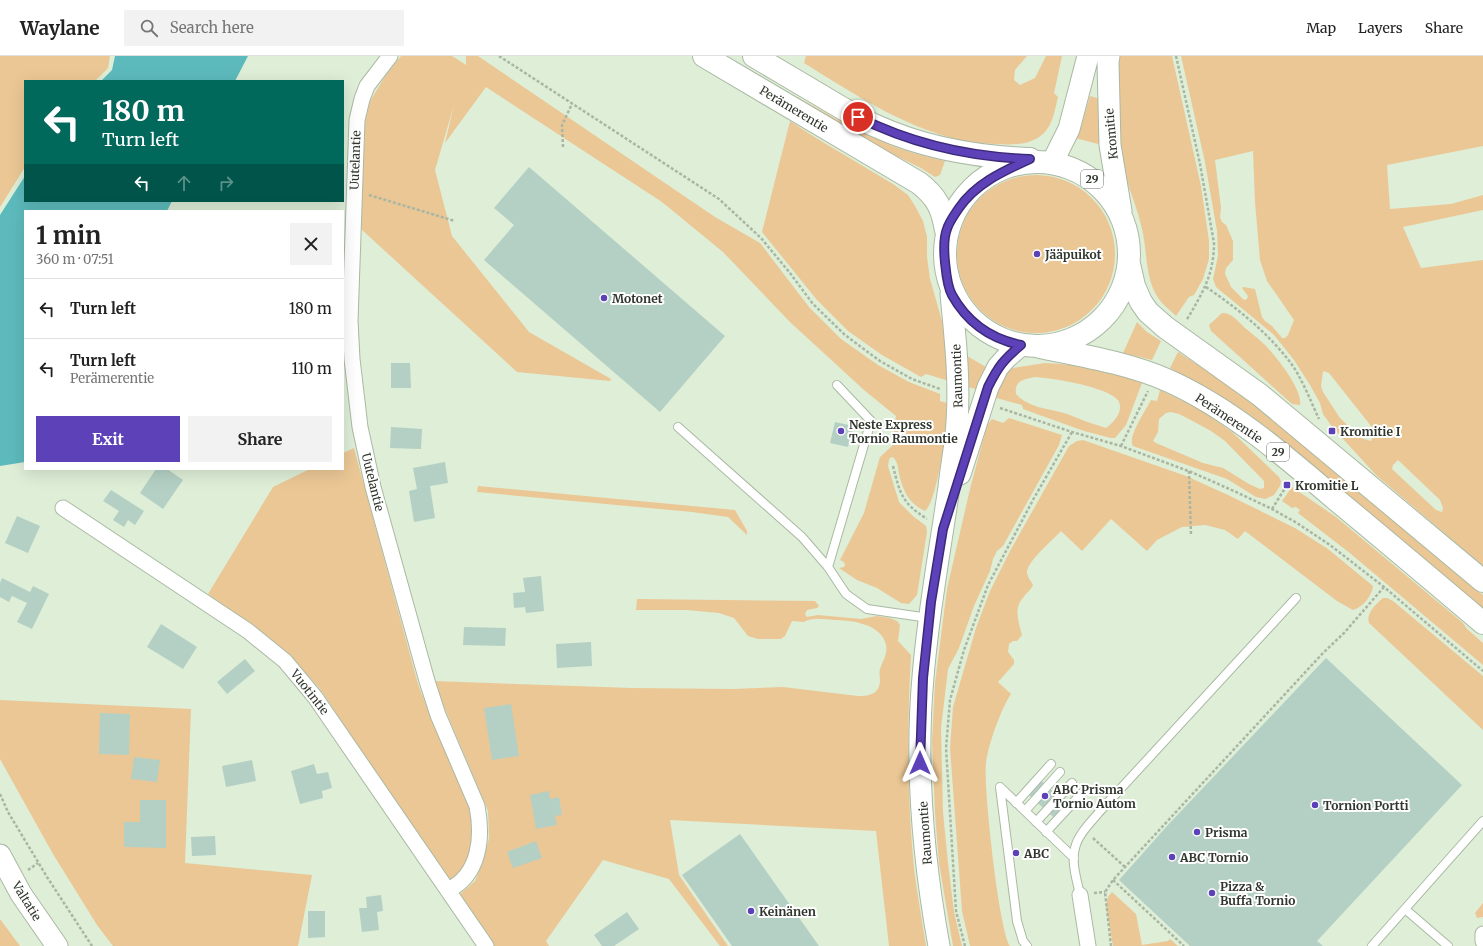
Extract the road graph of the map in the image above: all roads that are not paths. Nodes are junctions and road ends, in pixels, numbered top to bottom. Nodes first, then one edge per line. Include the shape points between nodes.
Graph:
1 (390, 56) edge
2 (704, 56) edge
3 (754, 56) edge
4 (1088, 56) edge
5 (1110, 56) edge
6 (1030, 159) junction
7 (1053, 161) junction
8 (1122, 211) junction
9 (946, 230) junction
10 (1129, 264) junction
11 (951, 294) junction
12 (1029, 346) junction
13 (837, 385) dead end
14 (678, 427) dead end
15 (63, 508) dead end
16 (943, 529) junction
17 (828, 567) junction
18 (1483, 581) edge
19 (1296, 598) dead end
20 (929, 618) junction
21 (1483, 623) edge
22 (1051, 764) dead end
23 (1060, 772) dead end
24 (1072, 783) dead end
25 (1082, 793) dead end
26 (1016, 803) junction
27 (1026, 811) junction
28 (1483, 821) edge
29 (1036, 822) junction
30 (1046, 832) junction
31 (0, 855) edge
32 (1074, 858) junction
33 (448, 890) junction
34 (1080, 894) joint
35 (1405, 909) junction
36 (1483, 934) edge
37 (1483, 941) edge
38 (57, 946) edge
39 (486, 946) edge
40 (939, 946) edge
41 (1027, 946) edge
42 (1088, 946) edge
43 (1372, 946) edge
44 (1448, 946) edge

1 - 33 street, Uutelantie via 368,86 357,120 350,321 352,359 360,427 373,487 426,681 477,806 480,820 479,843 473,864 460,883
2 - 9 highway, Perämerentie / 29 via 919,183 938,203
3 - 6 highway, Perämerentie / 29 via 876,126 959,152 998,158
4 - 7 main road via 1069,129
5 - 8 main road, Kromitie via 1110,145
6 - 7 highway, 29
6 - 9 highway, 29 via 985,182 969,195
7 - 8 highway, 29 via 1074,168 1091,178 1108,193
8 - 10 highway, 29 via 1128,238
9 - 11 highway, 29 via 944,252
10 - 12 highway, 29 via 1121,292 1108,310 1092,324 1073,334
10 - 18 highway, 29 via 1134,286 1148,312 1260,395
11 - 12 highway, 29 via 978,327 1006,342
11 - 16 main road, Raumontie via 959,377 958,408
12 - 16 main road, Raumontie via 1006,358 998,367 988,387
12 - 21 highway, Perämerentie / 29 via 1134,367 1204,398 1307,475
13 - 17 lane via 871,421
14 - 17 lane via 802,537
15 - 33 street, Vuotintie via 248,631 285,661 316,697
16 - 20 main road, Raumontie
17 - 20 lane via 846,594 867,608
19 - 32 lane via 1101,810 1075,848
20 - 40 main road, Raumontie via 923,678 920,763 927,868
22 - 26 lane
23 - 27 lane
24 - 29 lane
25 - 30 lane
26 - 27 lane
26 - 41 lane via 1000,787 1017,921
27 - 29 lane
28 - 35 lane
29 - 30 lane
30 - 32 lane
31 - 38 main road, Valtatie via 21,894
32 - 34 lane
33 - 39 street, Vuotintie
34 - 42 street
35 - 43 lane
35 - 44 lane
36 - 37 street

